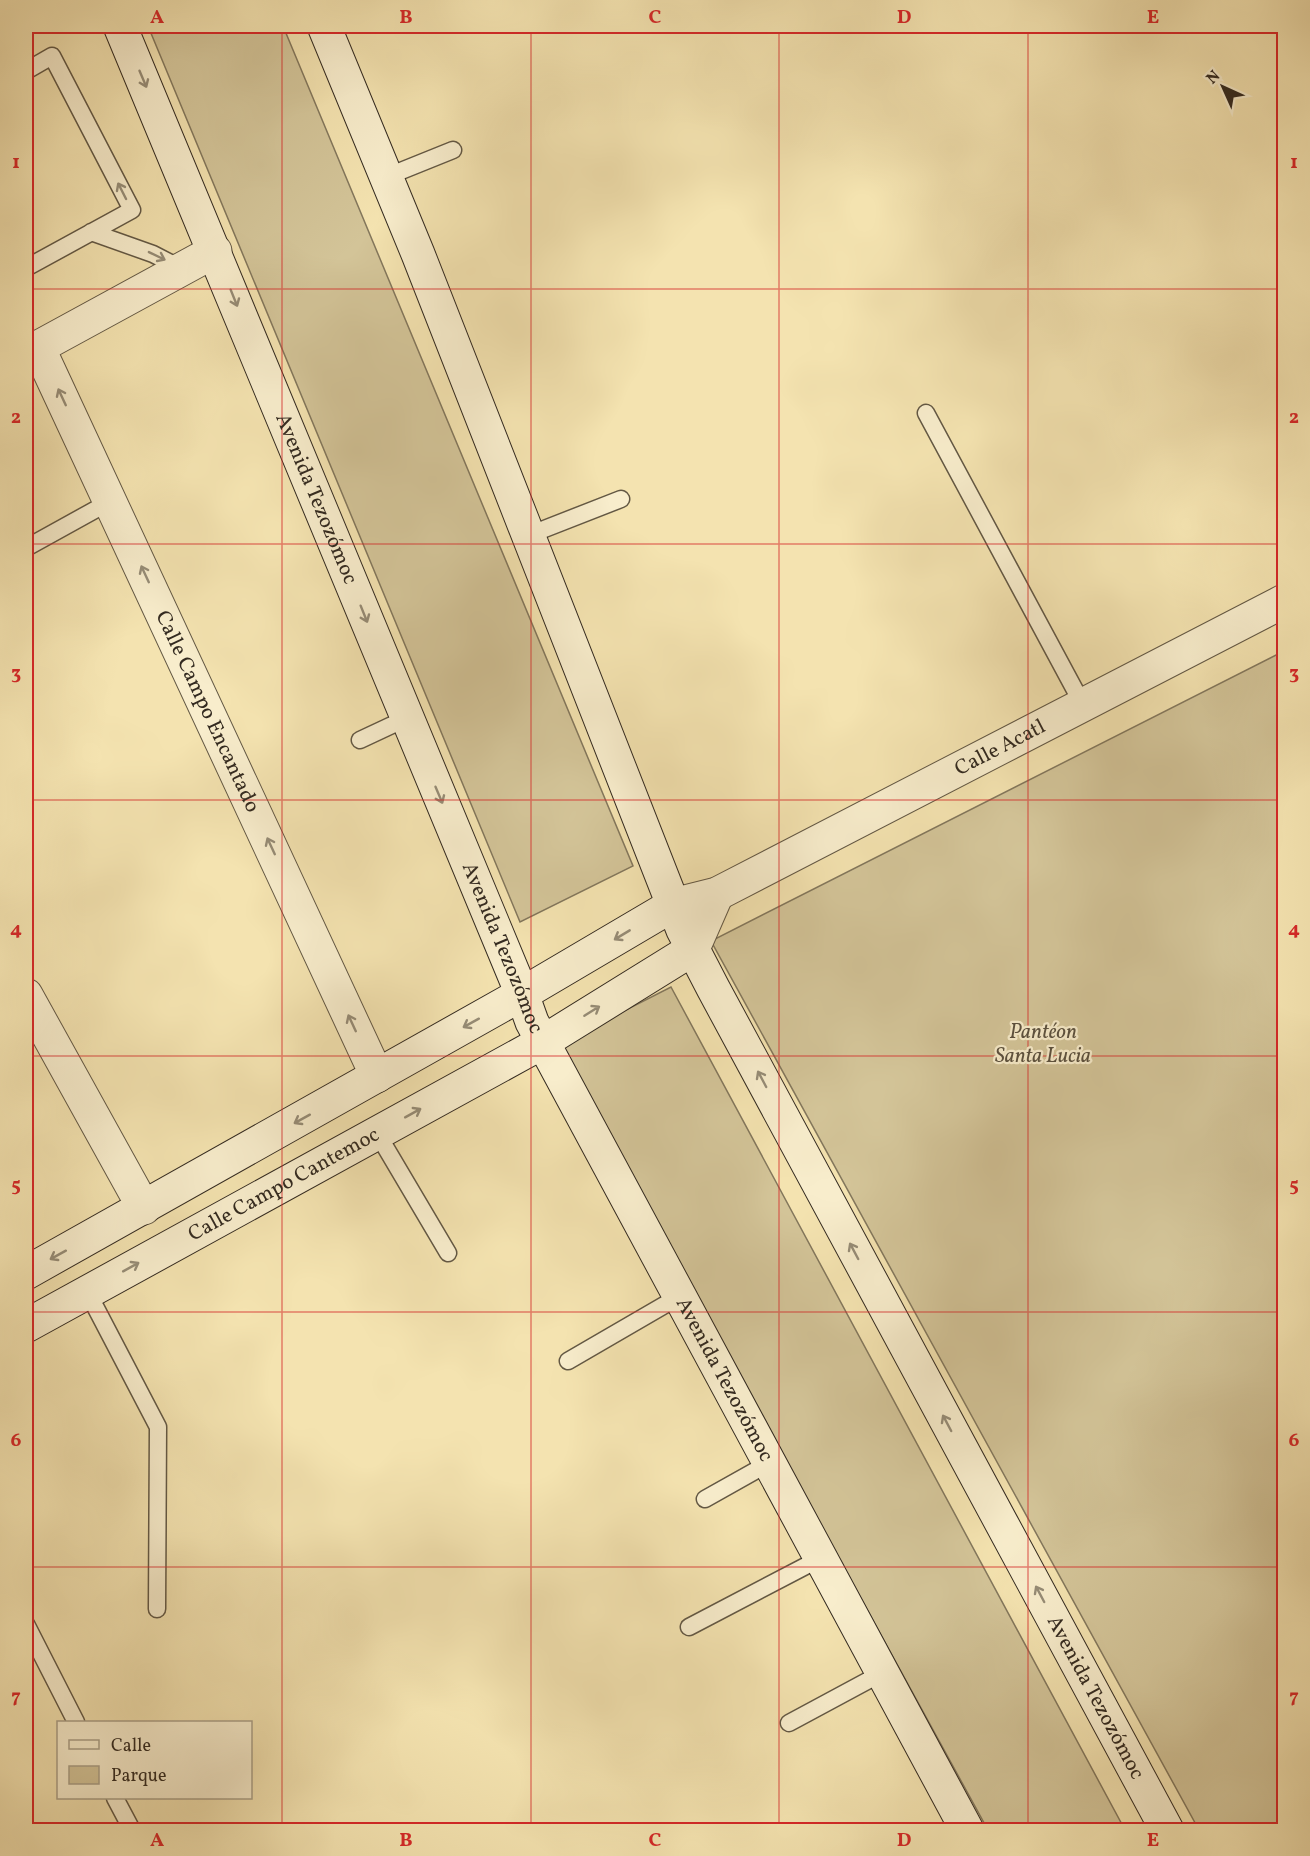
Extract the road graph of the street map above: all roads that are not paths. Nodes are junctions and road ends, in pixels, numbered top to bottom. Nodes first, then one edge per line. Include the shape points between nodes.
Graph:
1 (120, 26) edge
2 (324, 26) edge
3 (26, 71) edge
4 (453, 150) dead end
5 (386, 177) junction
6 (91, 232) junction
7 (215, 251) junction
8 (26, 268) edge
9 (182, 269) junction
10 (32, 350) edge
11 (926, 413) dead end
12 (621, 499) dead end
13 (111, 501) junction
14 (529, 534) junction
15 (26, 548) edge
16 (1284, 601) edge
17 (1083, 705) junction
18 (407, 718) junction
19 (360, 740) dead end
20 (717, 894) junction
21 (673, 905) junction
22 (693, 949) junction
23 (522, 994) junction
24 (26, 995) edge
25 (543, 1042) junction
26 (377, 1076) junction
27 (377, 1133) junction
28 (144, 1208) junction
29 (447, 1253) dead end
30 (26, 1273) edge
31 (87, 1291) junction
32 (680, 1296) junction
33 (26, 1326) edge
34 (568, 1361) dead end
35 (769, 1463) junction
36 (705, 1499) dead end
37 (821, 1558) junction
38 (157, 1609) dead end
39 (26, 1624) edge
40 (689, 1627) dead end
41 (882, 1673) junction
42 (75, 1721) edge
43 (789, 1723) dead end
44 (116, 1799) edge
45 (132, 1830) edge
46 (967, 1830) edge
47 (1167, 1830) edge

1 -> 7 main road, Avenida Tezozómoc
2 - 5 main road, Avenida Tezozómoc
6 -> 3 lane via 132,210 52,56
4 - 5 lane
5 - 14 main road, Avenida Tezozómoc
6 - 8 lane
6 -> 9 lane
7 - 9 main road
7 -> 18 main road, Avenida Tezozómoc
9 - 10 main road
13 -> 10 main road, Calle Campo Encantado
11 - 17 lane
12 - 14 lane
13 - 15 lane
26 -> 13 main road, Calle Campo Encantado
14 - 21 main road, Avenida Tezozómoc
16 - 17 main road, Calle Acatl
17 - 20 main road, Calle Acatl
18 - 19 lane
18 -> 23 main road, Avenida Tezozómoc
20 - 21 main road, Calle Acatl
20 - 22 main road
21 - 22 main road, Avenida Tezozómoc
21 -> 23 main road, Calle Acatl
25 -> 22 main road
47 -> 22 main road, Avenida Tezozómoc
23 - 25 main road, Avenida Tezozómoc
23 -> 26 main road
24 - 28 main road
27 -> 25 main road, Calle Campo Cantemoc
25 - 32 main road, Avenida Tezozómoc
26 -> 28 main road
27 - 29 lane
31 -> 27 main road, Calle Campo Cantemoc
28 -> 30 main road
31 - 33 main road, Calle Campo Cantemoc
31 - 38 lane via 158,1427
32 - 34 lane
32 - 35 main road, Avenida Tezozómoc
35 - 36 lane
35 - 37 main road, Avenida Tezozómoc
37 - 40 lane
37 - 41 main road, Avenida Tezozómoc
39 - 42 lane
41 - 43 lane
41 - 46 main road, Avenida Tezozómoc
44 - 45 lane

